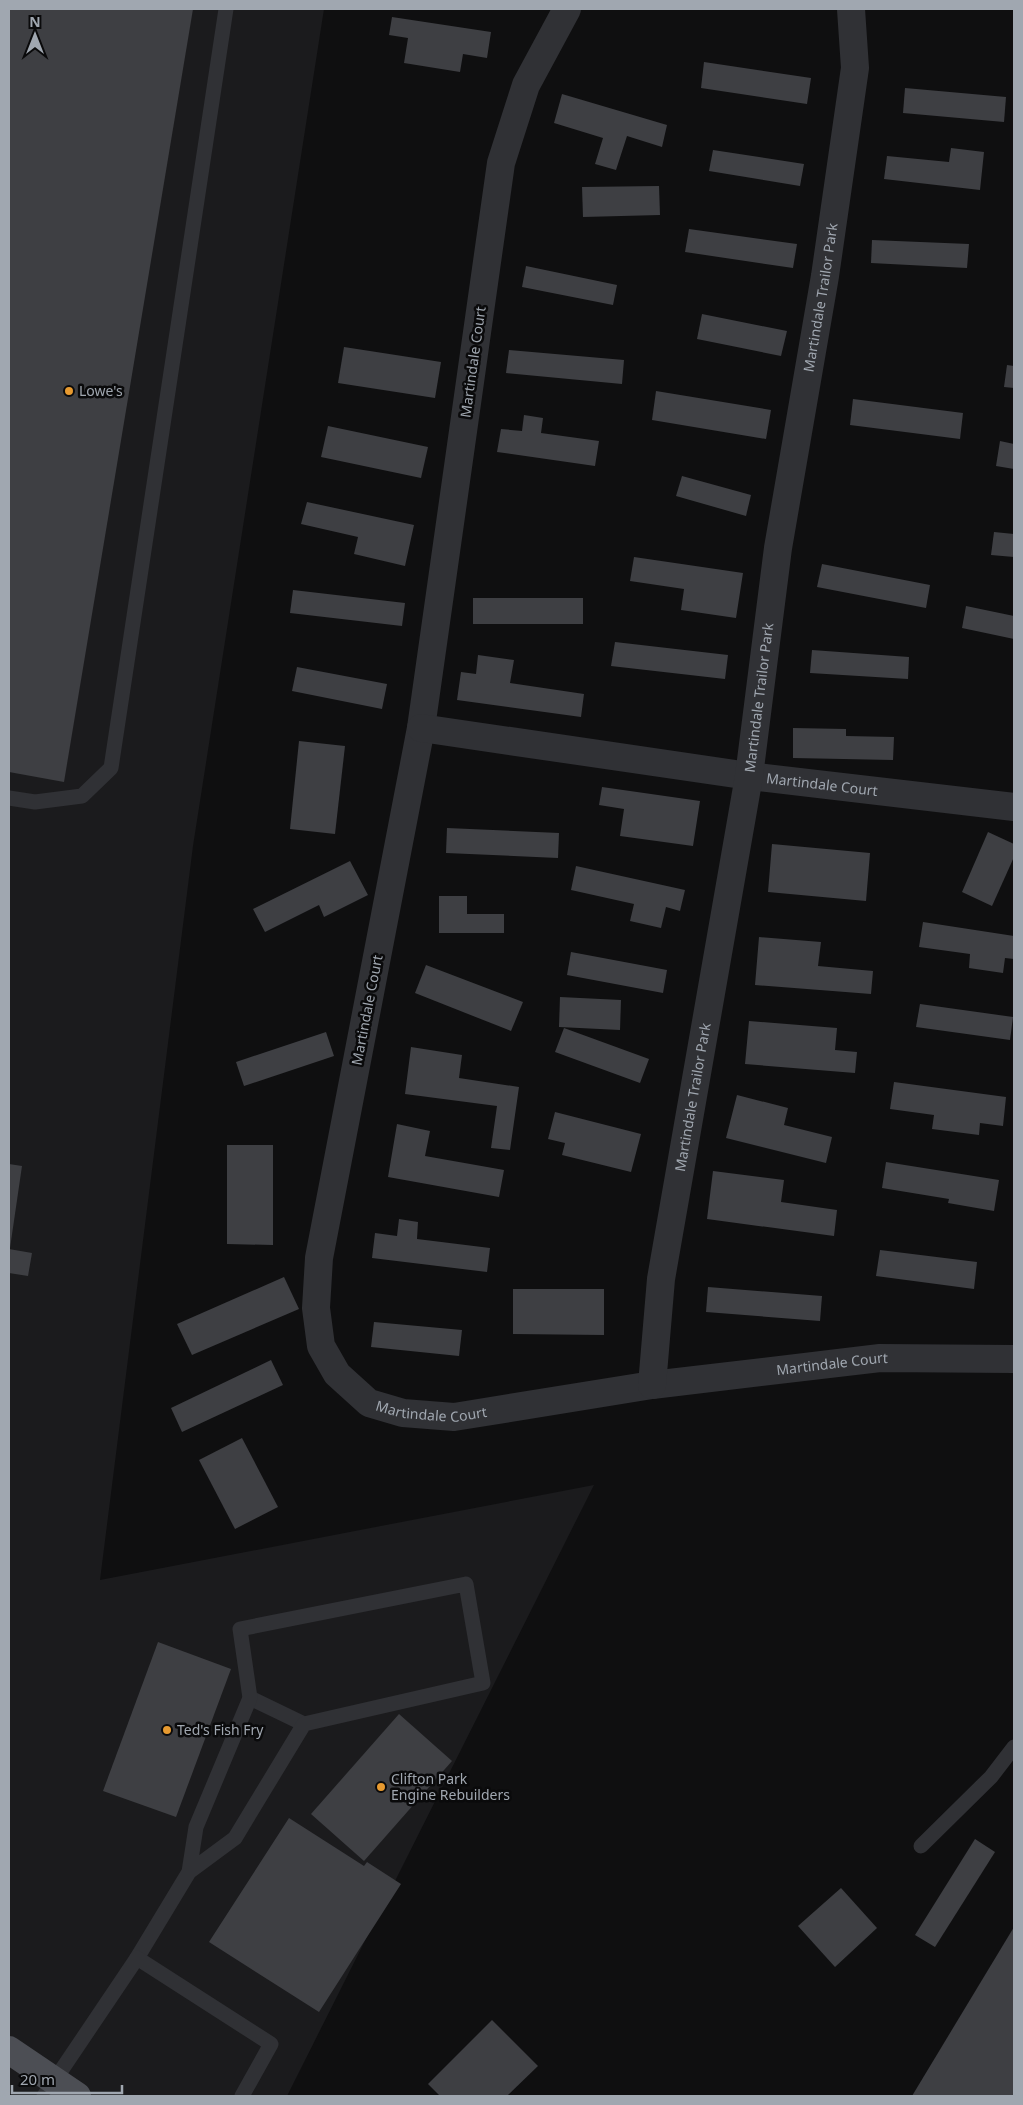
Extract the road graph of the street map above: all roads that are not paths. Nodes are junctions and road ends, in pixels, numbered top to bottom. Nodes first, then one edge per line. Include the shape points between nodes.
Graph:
1 (226, 9) edge
2 (567, 9) edge
3 (851, 9) edge
4 (422, 728) junction
5 (749, 776) junction
6 (9, 798) edge
7 (1014, 807) edge
8 (1014, 1359) edge
9 (652, 1385) junction
10 (250, 1698) junction
11 (304, 1724) junction
12 (1014, 1747) edge
13 (921, 1846) dead end
14 (189, 1872) junction
15 (137, 1958) junction
16 (9, 2050) edge
17 (48, 2089) edge
18 (77, 2096) edge
19 (242, 2096) edge

1 - 6 lane via 111,768 82,796 35,802
2 - 4 street, Martindale Court via 526,85 502,163
3 - 5 street, Martindale Trailor Park via 855,68 825,276 778,548
4 - 5 street, Martindale Court
4 - 9 street, Martindale Court via 319,1258 316,1308 321,1346 337,1374 369,1403 403,1413 454,1417
5 - 7 street, Martindale Court
5 - 9 street, Martindale Trailor Park via 661,1279
8 - 9 street, Martindale Court via 880,1358
10 - 11 lane
10 - 11 lane via 240,1629 466,1584 483,1683
10 - 14 lane via 196,1827
11 - 14 lane via 236,1838
12 - 13 lane via 991,1777
14 - 15 lane
15 - 17 lane
15 - 19 lane via 271,2044
16 - 17 main road
17 - 18 main road

